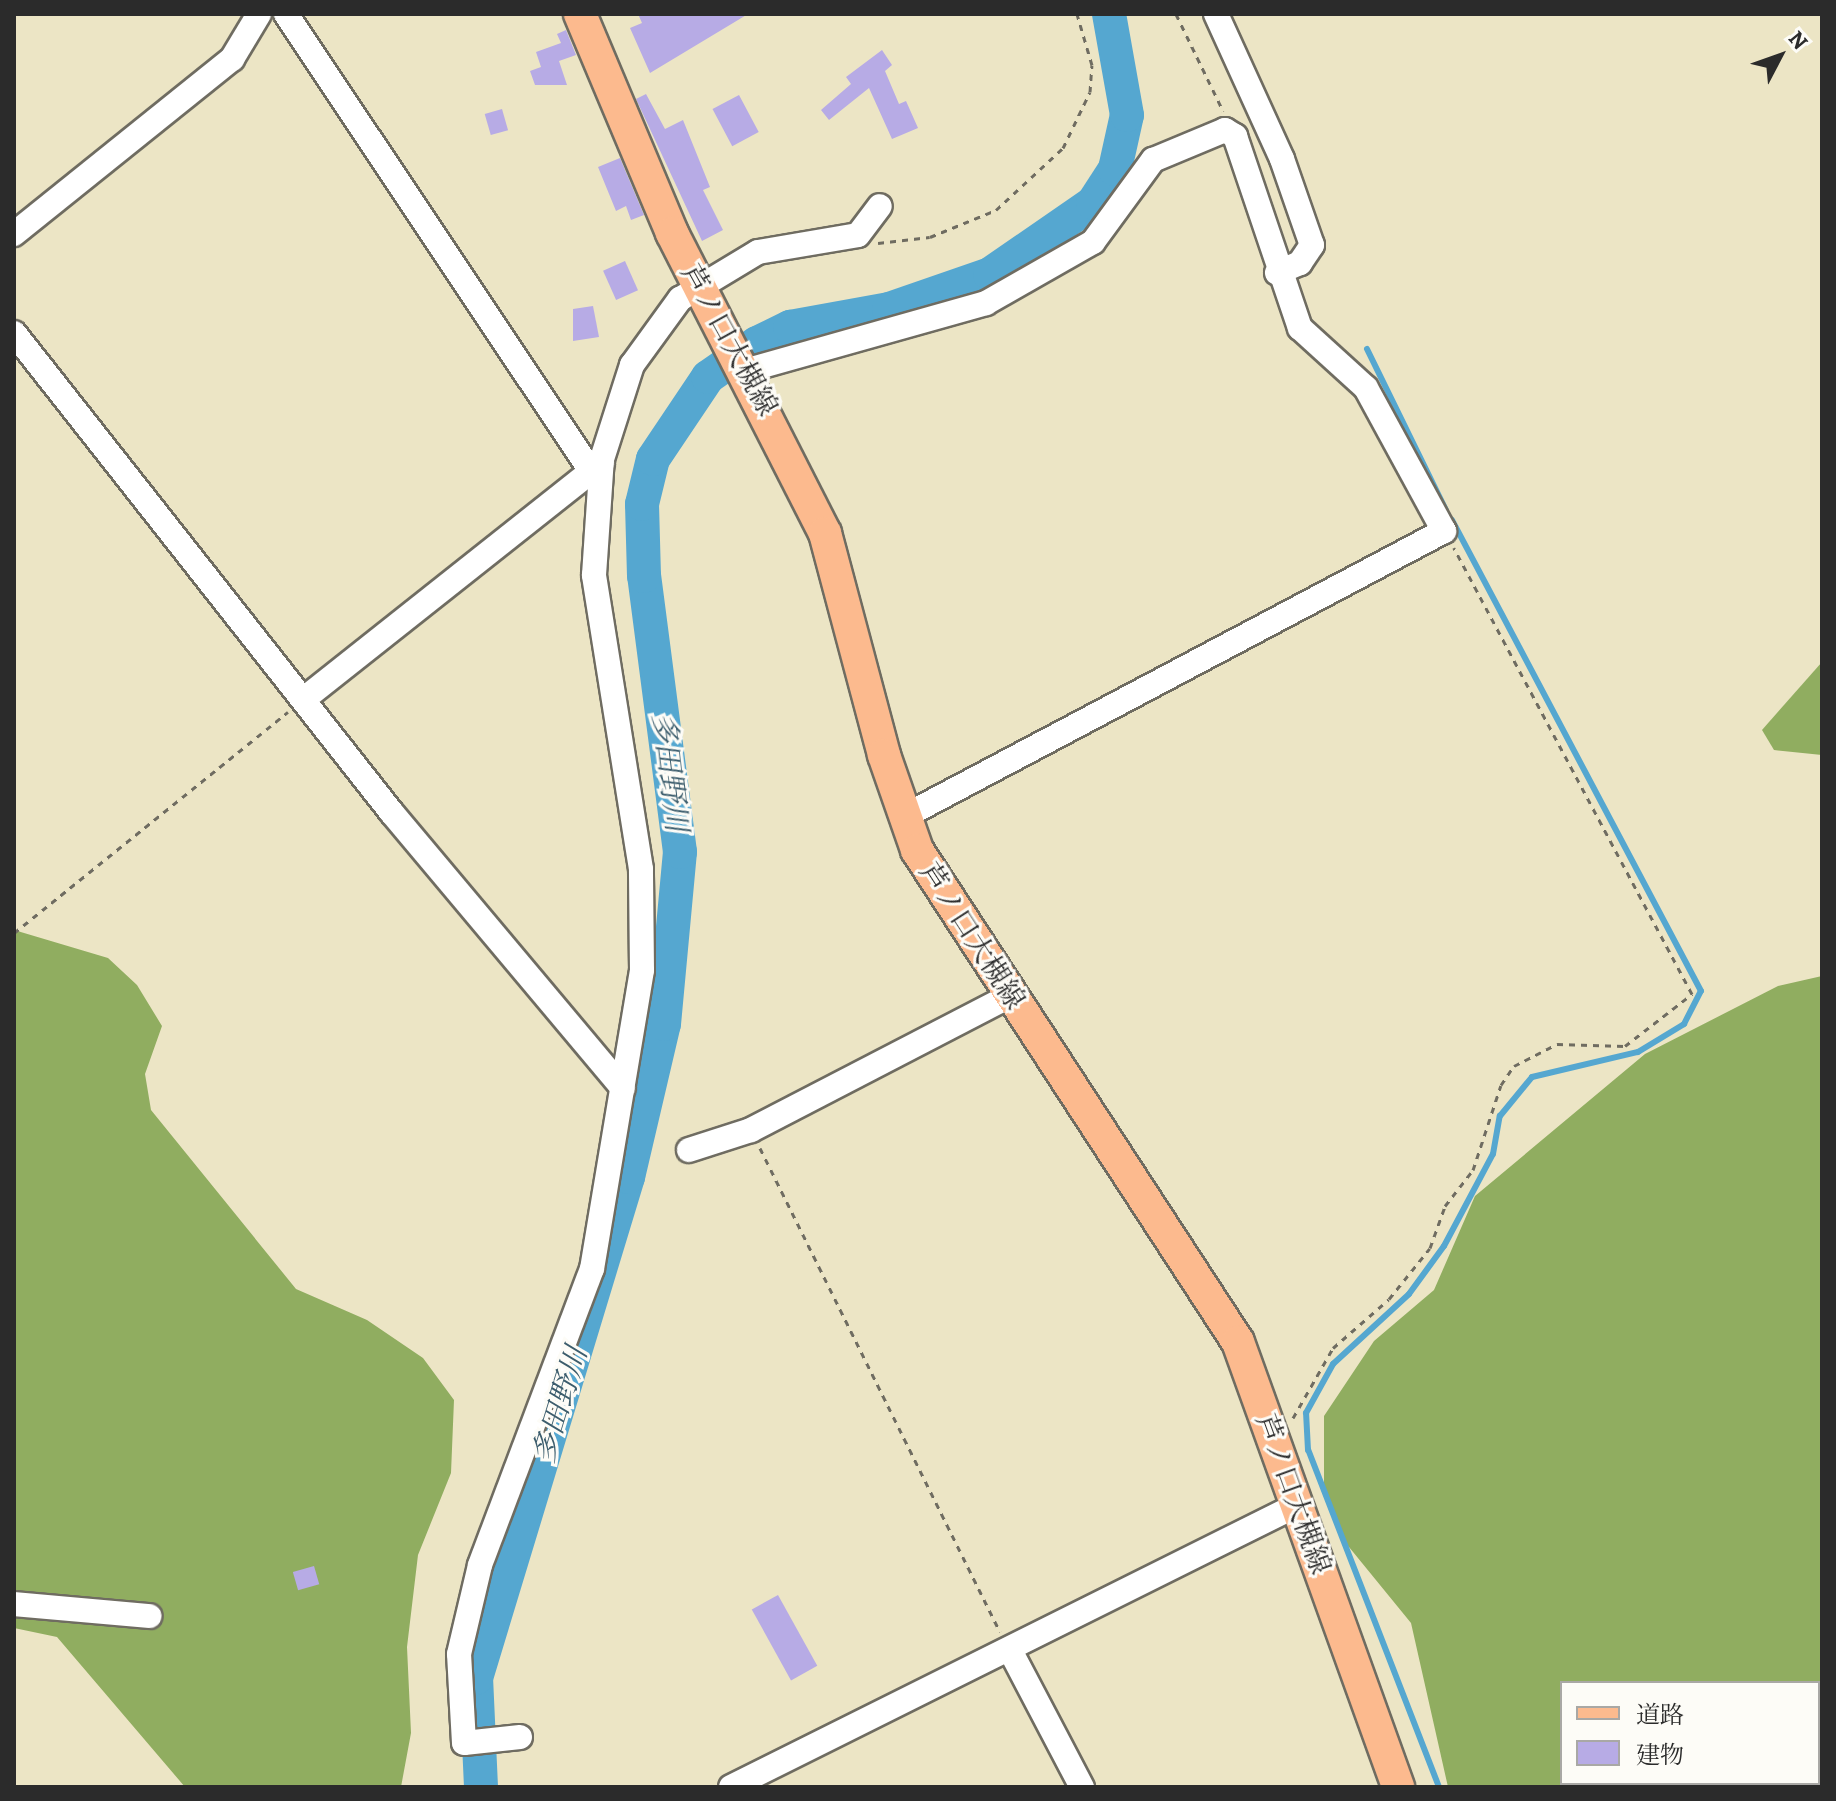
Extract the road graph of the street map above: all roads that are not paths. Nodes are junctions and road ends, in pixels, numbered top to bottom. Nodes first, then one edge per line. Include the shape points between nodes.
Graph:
1 (259, 14) edge
2 (286, 14) edge
3 (580, 14) edge
4 (1216, 14) edge
5 (880, 206) dead end
6 (14, 234) edge
7 (1277, 273) junction
8 (698, 284) junction
9 (14, 333) edge
10 (748, 370) junction
11 (596, 467) junction
12 (304, 699) junction
13 (905, 816) junction
14 (1010, 996) junction
15 (623, 1088) junction
16 (689, 1150) dead end
17 (1297, 1505) junction
18 (14, 1604) edge
19 (149, 1616) dead end
20 (1011, 1652) junction
21 (520, 1737) dead end
22 (731, 1787) edge
23 (1082, 1787) edge
24 (1398, 1787) edge

1 - 6 street via 232,59
2 - 11 street
3 - 8 main road, 芦ノ口大槻線
4 - 7 street via 1282,159 1312,245 1300,263
5 - 8 street via 862,233 758,252
7 - 10 street via 1235,136 1215,131 1153,160 1093,242 986,303
7 - 13 street via 1314,347 1378,404 1444,531
8 - 10 main road, 芦ノ口大槻線
8 - 11 street via 665,314 632,365
9 - 12 street
10 - 13 main road, 芦ノ口大槻線 via 825,533
11 - 12 street
11 - 15 street via 594,575 642,897 642,970
12 - 15 street via 546,1003
13 - 14 main road, 芦ノ口大槻線 via 930,876
14 - 16 street via 751,1130
14 - 17 main road, 芦ノ口大槻線 via 1207,1286 1238,1342
15 - 21 street via 592,1269 480,1565 459,1654 464,1743
17 - 20 street
17 - 24 main road, 芦ノ口大槻線
18 - 19 street
20 - 22 street
20 - 23 street

